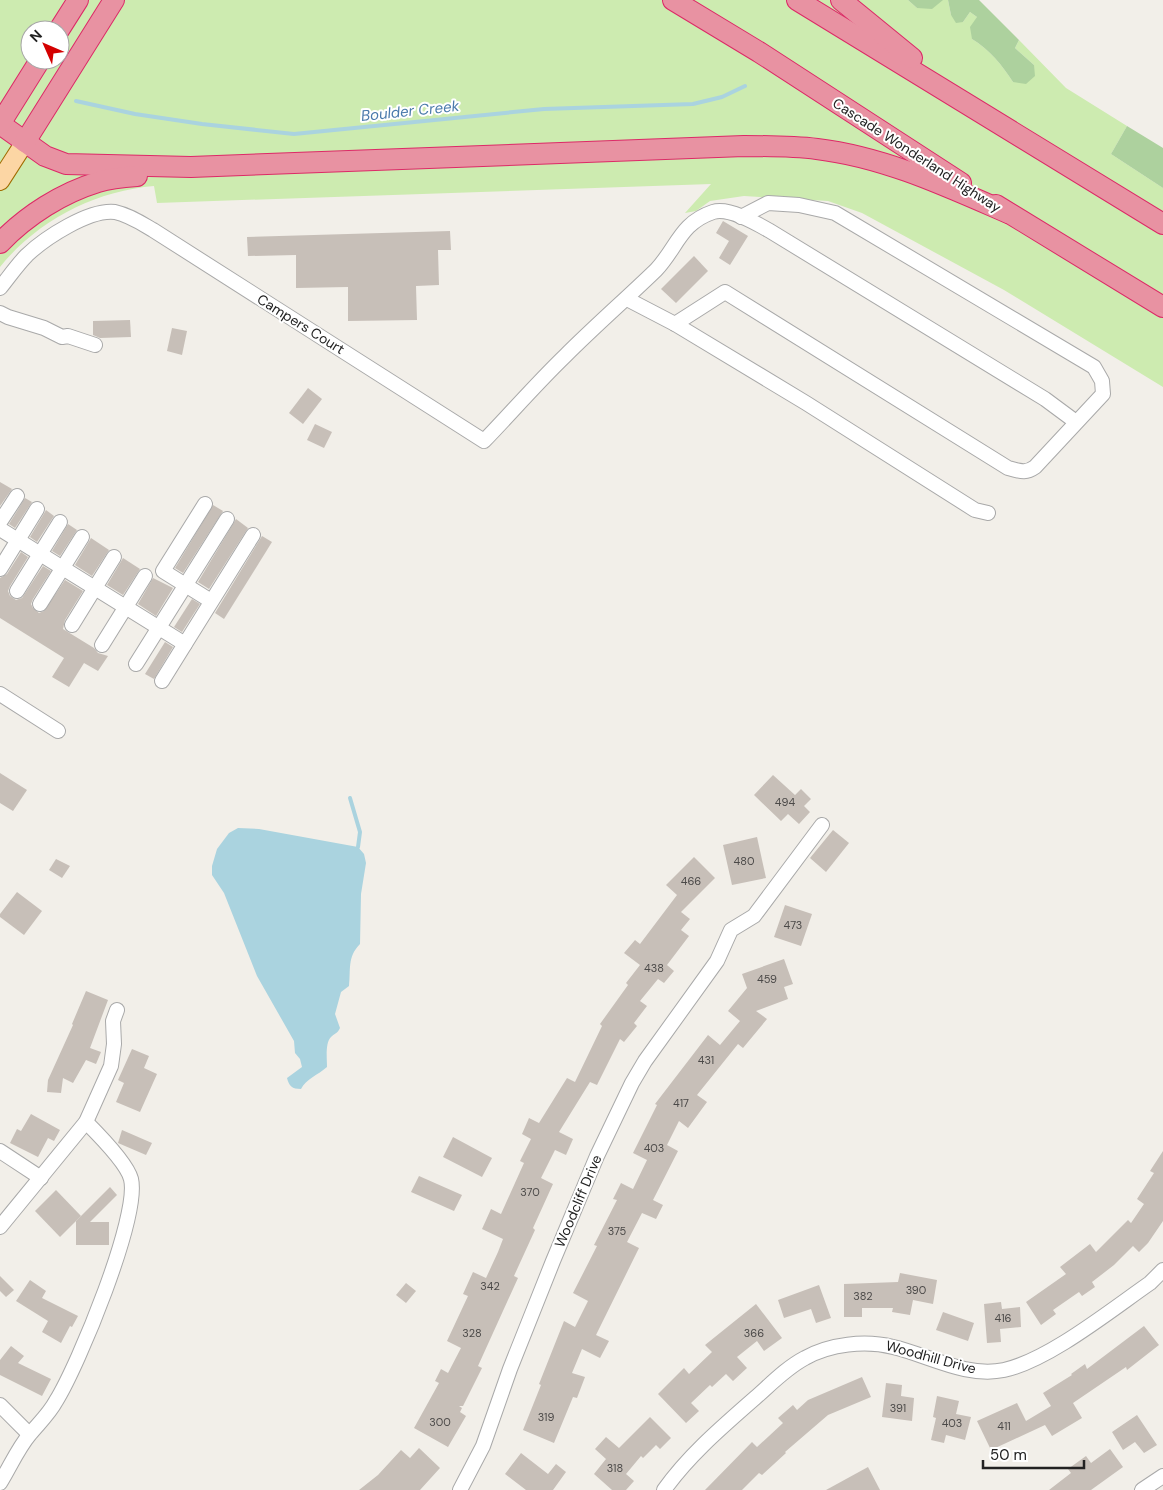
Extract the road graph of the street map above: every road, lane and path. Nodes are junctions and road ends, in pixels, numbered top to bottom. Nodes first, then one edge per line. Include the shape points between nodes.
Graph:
1 (78, 0) edge
2 (114, 0) edge
3 (673, 0) edge
4 (798, 0) edge
5 (841, 0) edge
6 (66, 20) edge
7 (34, 70) edge
8 (974, 109) junction
9 (0, 124) edge
10 (25, 142) junction
11 (191, 167) junction
12 (0, 181) edge
13 (1008, 213) junction
14 (741, 216) junction
15 (1163, 224) edge
16 (0, 242) edge
17 (0, 288) edge
18 (627, 299) junction
19 (1163, 307) edge
20 (0, 314) edge
21 (675, 324) junction
22 (95, 345) dead end
23 (1076, 422) junction
24 (17, 496) dead end
25 (205, 504) dead end
26 (37, 509) dead end
27 (988, 513) dead end
28 (227, 519) dead end
29 (0, 522) edge
30 (60, 522) dead end
31 (0, 530) edge
32 (253, 535) dead end
33 (82, 537) dead end
34 (18, 540) junction
35 (40, 554) junction
36 (114, 557) dead end
37 (62, 568) junction
38 (0, 569) edge
39 (145, 576) dead end
40 (186, 585) junction
41 (95, 588) junction
42 (16, 591) dead end
43 (211, 601) junction
44 (40, 604) dead end
45 (125, 607) junction
46 (72, 625) dead end
47 (159, 628) junction
48 (185, 644) junction
49 (102, 645) dead end
50 (136, 664) dead end
51 (162, 681) dead end
52 (0, 694) edge
53 (58, 731) dead end
54 (822, 825) dead end
55 (117, 1010) dead end
56 (86, 1122) junction
57 (0, 1151) edge
58 (41, 1178) junction
59 (0, 1227) edge
60 (1163, 1270) edge
61 (0, 1405) edge
62 (29, 1434) junction
63 (1163, 1476) edge
64 (0, 1482) edge
65 (467, 1488) edge
66 (664, 1490) edge
67 (1142, 1490) edge

1 - 6 highway
2 - 10 highway
3 - 13 highway, Cascade Wonderland Highway
4 - 8 highway
5 - 8 highway
7 - 9 highway
8 - 15 highway
9 - 10 highway
10 - 11 highway via 45,156 66,164
10 - 12 main road
11 - 13 highway via 744,146 792,147 870,159 924,177
11 - 16 highway via 90,185 53,202
13 - 19 highway, Cascade Wonderland Highway
14 - 18 street via 716,211 692,223 675,241 667,258
14 - 23 street via 1045,399
14 - 23 street via 768,203 799,205 835,213 1094,368 1102,381 1102,394
17 - 18 street, Campers Court via 27,255 53,236 97,214 115,212 139,221 484,441 565,356
18 - 21 street
20 - 22 street via 62,337
21 - 23 street via 726,292 1008,468 1018,471 1028,472 1035,467
21 - 27 street via 975,510
24 - 29 street
25 - 40 street via 163,571
26 - 34 street
28 - 40 street
30 - 35 street
31 - 34 street
32 - 43 street
33 - 37 street
34 - 35 street
34 - 38 street
35 - 37 street
35 - 42 street
36 - 41 street
37 - 41 street
37 - 44 street
39 - 45 street
40 - 43 street
40 - 47 street
41 - 45 street
41 - 46 street
43 - 48 street
45 - 47 street
45 - 49 street
47 - 48 street
47 - 50 street
48 - 51 street
52 - 53 street
54 - 65 street, Woodcliff Drive via 754,916 731,930 717,961 632,1083 609,1129 525,1331
55 - 56 street via 113,1021 111,1066
56 - 58 street
56 - 62 street via 128,1172 131,1205 105,1292 66,1383 43,1421
57 - 58 street
58 - 59 street
60 - 66 street, Woodhill Drive via 1150,1283 1054,1348 1003,1370 957,1367 894,1347 870,1343 840,1347 806,1357 782,1374 695,1453
61 - 62 street
62 - 64 street
63 - 67 street

